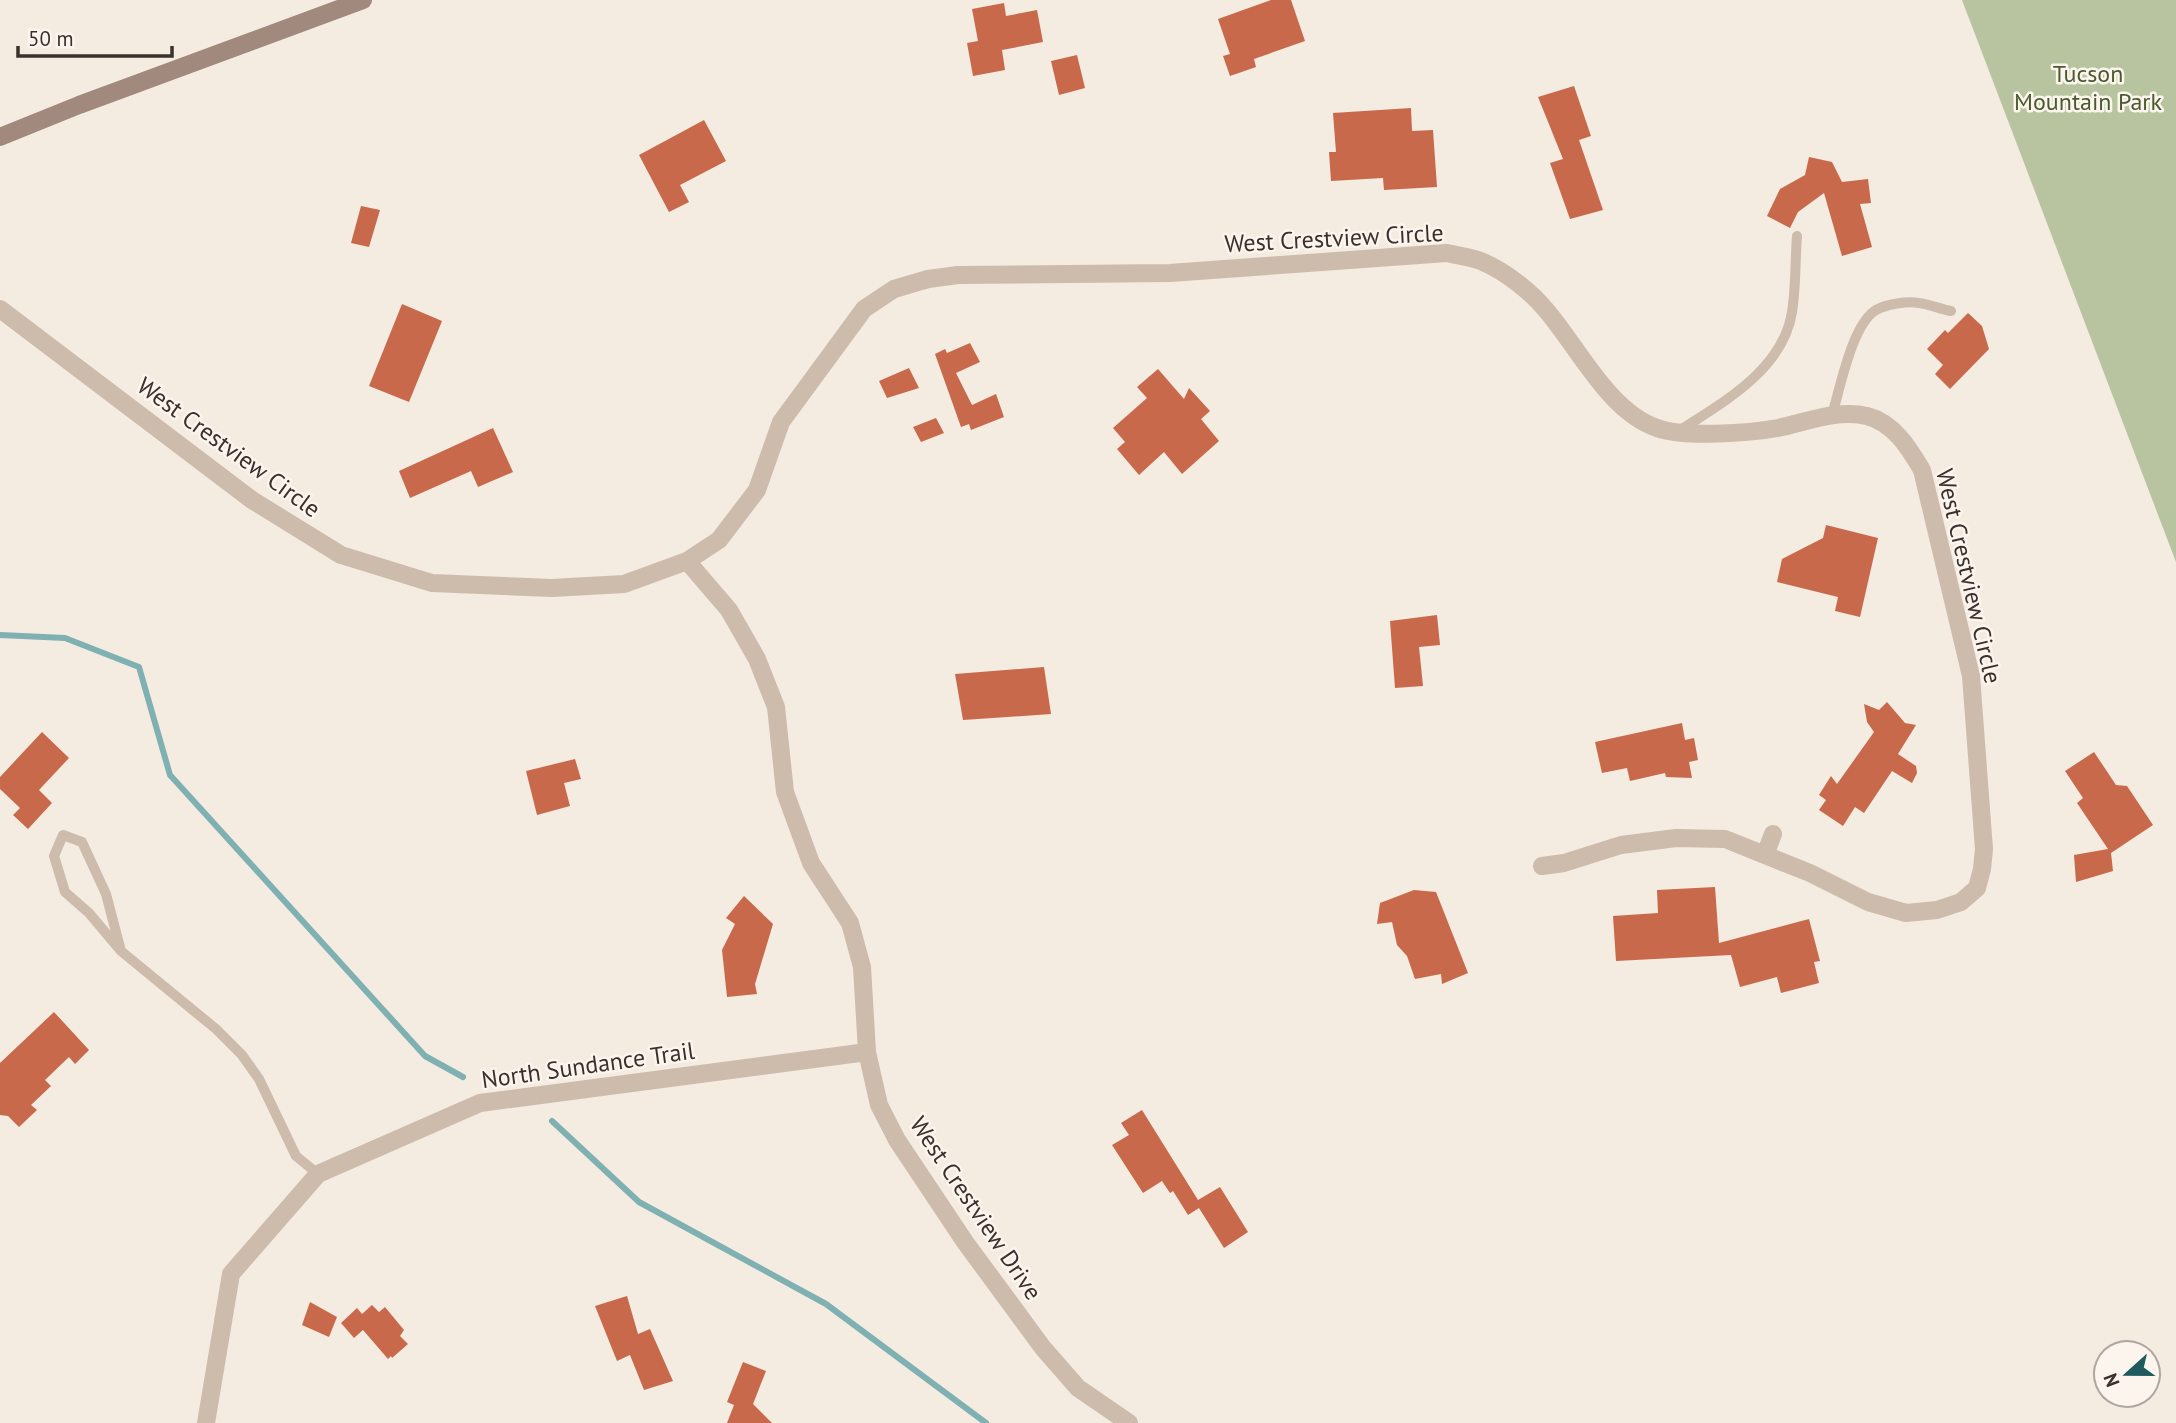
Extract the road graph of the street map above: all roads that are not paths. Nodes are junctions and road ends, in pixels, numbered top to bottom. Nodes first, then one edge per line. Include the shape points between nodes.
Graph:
1 (363, 0) edge
2 (0, 137) edge
3 (1797, 236) dead end
4 (0, 309) edge
5 (1951, 311) dead end
6 (1832, 415) junction
7 (1676, 432) junction
8 (687, 561) junction
9 (1773, 834) dead end
10 (1765, 855) junction
11 (1542, 866) dead end
12 (121, 951) junction
13 (867, 1052) junction
14 (318, 1174) junction
15 (206, 1423) edge
16 (1129, 1423) edge

1 - 2 street
3 - 7 lane via 1792,313 1782,342 1740,390
4 - 8 street, West Crestview Circle via 252,500 341,555 432,583 552,588 624,584
5 - 6 lane via 1918,302 1875,310 1856,337
6 - 7 street, West Crestview Circle via 1732,433
6 - 10 street, West Crestview Circle via 1867,416 1891,428 1908,444 1922,470 1971,676 1983,869 1977,888 1961,902 1906,913 1868,902
7 - 8 street, West Crestview Circle via 1656,428 1631,414 1601,384 1527,291 1482,261 1447,253 1170,273 958,275 894,289 864,309 781,422 757,490 719,540
8 - 13 street, West Crestview Drive via 729,610 757,659 776,707 785,792 811,863 850,923 862,967
9 - 10 street
10 - 11 street, West Crestview Circle via 1725,839 1676,838 1620,845
12 - 12 lane via 106,894 82,842 63,835 54,856 65,891
12 - 14 lane via 242,1055 259,1079 296,1156
13 - 14 street, North Sundance Trail via 480,1103
13 - 16 street, West Crestview Drive via 879,1105 897,1140 965,1242 1078,1388
14 - 15 street, North Sundance Trail via 231,1274

